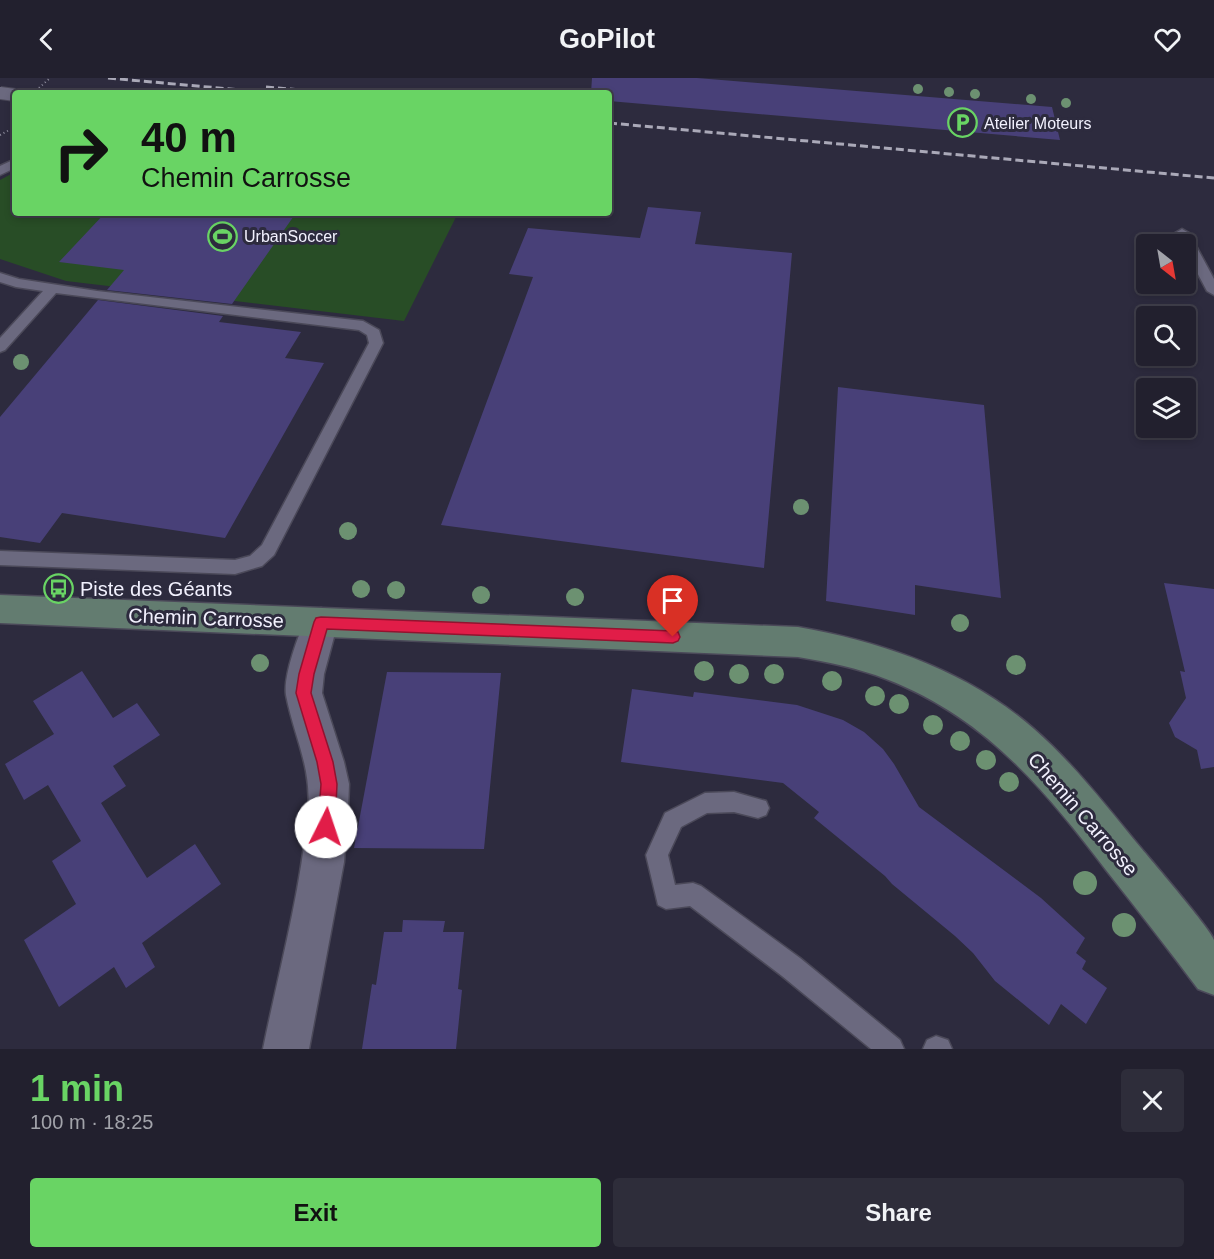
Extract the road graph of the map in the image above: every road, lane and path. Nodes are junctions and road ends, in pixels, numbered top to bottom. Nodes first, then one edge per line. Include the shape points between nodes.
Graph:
1 (50, 78) edge
2 (37, 90) edge
3 (1182, 233) dead end
4 (0, 277) edge
5 (53, 288) junction
6 (1214, 291) edge
7 (0, 347) edge
8 (0, 558) edge
9 (0, 609) edge
10 (321, 622) junction
11 (758, 808) dead end
12 (1214, 973) edge
13 (286, 1049) edge
14 (891, 1049) edge

1 - 2 path
3 - 6 lane
4 - 5 lane via 16,284
5 - 7 lane
5 - 8 lane via 363,326 374,333 376,343 268,550 256,561 234,567
9 - 10 street, Chemin Carrosse
10 - 12 street, Chemin Carrosse via 798,642 869,656 904,669 973,705 1044,764
10 - 13 street via 304,693 325,762 328,810 323,862
11 - 14 lane via 734,802 705,803 674,820 657,855 666,897 693,894

